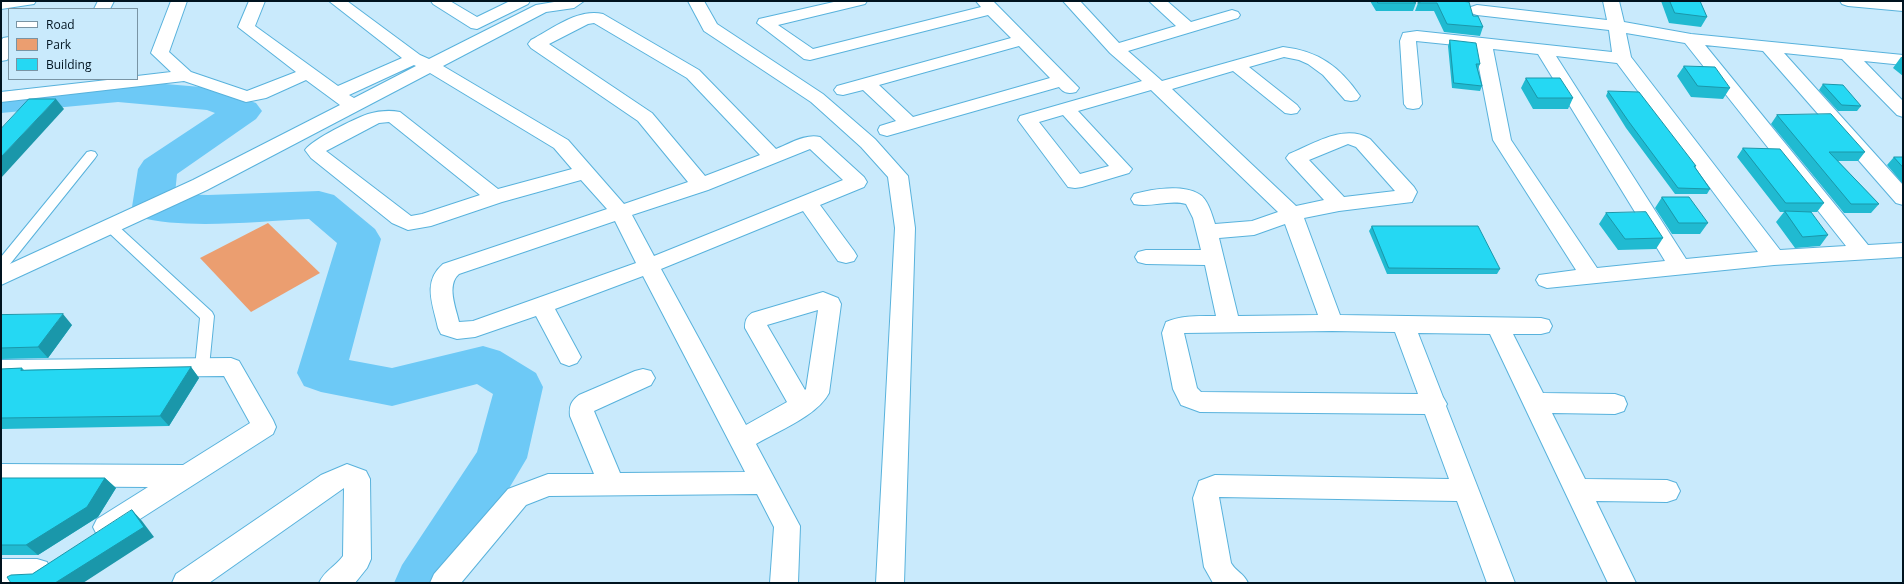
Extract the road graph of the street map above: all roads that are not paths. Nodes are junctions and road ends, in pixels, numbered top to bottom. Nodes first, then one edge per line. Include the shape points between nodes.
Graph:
1 (28, 1) edge
2 (179, 1) edge
3 (257, 1) edge
4 (338, 1) edge
5 (439, 1) edge
6 (522, 1) edge
7 (576, 1) edge
8 (696, 1) edge
9 (859, 1) edge
10 (1070, 1) edge
11 (1157, 1) edge
12 (1611, 1) edge
13 (1848, 1) edge
14 (1, 4) edge
15 (545, 5) edge
16 (988, 5) edge
17 (1903, 6) edge
18 (1477, 10) dead end
19 (1232, 15) dead end
20 (1617, 26) junction
21 (1189, 29) junction
22 (483, 30) junction
23 (1691, 39) junction
24 (1023, 40) junction
25 (8, 44) edge
26 (1484, 44) junction
27 (1768, 46) junction
28 (1116, 49) junction
29 (1544, 50) junction
30 (1847, 54) junction
31 (1, 56) edge
32 (1622, 58) junction
33 (1903, 60) edge
34 (422, 63) junction
35 (1236, 66) junction
36 (308, 73) junction
37 (185, 76) junction
38 (138, 79) edge
39 (123, 80) edge
40 (1062, 80) junction
41 (77, 83) edge
42 (866, 83) junction
43 (1157, 85) junction
44 (843, 90) dead end
45 (336, 94) junction
46 (1351, 96) dead end
47 (1, 97) edge
48 (1413, 104) dead end
49 (1075, 105) junction
50 (354, 107) junction
51 (1291, 109) dead end
52 (1903, 111) edge
53 (909, 123) junction
54 (887, 130) dead end
55 (90, 155) dead end
56 (772, 156) junction
57 (585, 172) junction
58 (701, 185) junction
59 (495, 198) junction
60 (1903, 198) edge
61 (1141, 199) dead end
62 (807, 202) junction
63 (1339, 204) junction
64 (620, 212) junction
65 (1292, 214) junction
66 (118, 224) junction
67 (1208, 232) junction
68 (1903, 250) edge
69 (1862, 252) junction
70 (846, 256) dead end
71 (1146, 258) dead end
72 (1213, 258) junction
73 (1774, 258) junction
74 (1, 266) edge
75 (648, 266) junction
76 (1680, 267) junction
77 (1591, 276) junction
78 (1, 277) edge
79 (1547, 280) dead end
80 (540, 304) junction
81 (1332, 323) junction
82 (1229, 324) junction
83 (1403, 324) junction
84 (1498, 326) junction
85 (1541, 326) dead end
86 (569, 357) dead end
87 (202, 367) junction
88 (1, 369) edge
89 (643, 378) dead end
90 (1536, 403) junction
91 (1435, 404) junction
92 (1615, 404) dead end
93 (802, 406) dead end
94 (741, 440) junction
95 (1, 475) edge
96 (186, 476) junction
97 (764, 483) junction
98 (612, 484) junction
99 (1465, 490) junction
100 (1576, 490) junction
101 (1667, 491) dead end
102 (88, 538) edge
103 (1, 571) edge
104 (37, 571) edge
105 (186, 583) edge
106 (333, 583) edge
107 (444, 583) edge
108 (784, 583) edge
109 (890, 583) edge
110 (1234, 583) edge
111 (1501, 583) edge
112 (1622, 583) edge

1 - 14 street
2 - 37 street via 160,53
3 - 36 street via 246,27
4 - 34 street
5 - 22 street
6 - 22 street
7 - 15 street
8 - 109 street via 710,27 817,98 868,144 898,176 905,228
9 - 16 street via 765,23 810,55
10 - 28 street
11 - 21 street
12 - 20 street
13 - 17 street
15 - 22 street
16 - 24 street
18 - 20 street
19 - 21 street
20 - 23 street
20 - 32 street
21 - 28 street
22 - 34 street
23 - 27 street
23 - 69 street
24 - 40 street
24 - 42 street
25 - 31 street
26 - 29 street
26 - 48 street via 1418,36 1409,38
26 - 77 street via 1502,140
27 - 30 street
27 - 60 street
28 - 43 street
29 - 32 street
29 - 76 street
30 - 33 street
30 - 52 street
32 - 73 street
34 - 45 street
34 - 50 street
34 - 57 street via 561,144
35 - 43 street
35 - 46 street via 1283,52 1301,53 1329,69
35 - 51 street
36 - 37 street via 260,94 246,97
36 - 45 street
37 - 38 street
39 - 41 street
40 - 49 street
40 - 53 street
41 - 47 street via 57,92
42 - 44 street
42 - 53 street
43 - 49 street
43 - 65 street
45 - 50 street
49 - 49 street via 1102,146 1122,168 1075,182 1028,120
50 - 66 street
53 - 54 street
55 - 74 lane
56 - 58 street
56 - 58 street via 693,74 597,18 584,19 537,44 645,117
56 - 62 street via 813,140 857,182
57 - 59 street
57 - 64 street
58 - 64 street
59 - 59 street via 424,221 408,223 315,150 375,118 393,116
61 - 67 street via 1172,196 1194,200
62 - 70 street
62 - 75 street
63 - 63 street via 1296,158 1346,138 1357,138 1407,192 1405,198
63 - 65 street
64 - 75 street
64 - 80 street via 451,269 443,276 441,286 449,328 475,329
65 - 67 street via 1254,228
65 - 81 street
66 - 78 street
66 - 87 lane via 207,316
67 - 72 street
68 - 69 street
69 - 73 street
71 - 72 street
72 - 82 street
73 - 76 street
75 - 80 street
75 - 94 street
76 - 77 street
77 - 79 street
80 - 86 street
81 - 82 street
81 - 83 street
82 - 91 street via 1181,325 1174,328 1185,389 1190,398 1200,402
83 - 84 street
83 - 91 street
84 - 85 street
84 - 90 street
87 - 88 street
87 - 96 street via 231,367 264,427
89 - 98 street via 581,407 582,416
90 - 92 street
90 - 100 street
91 - 99 street
93 - 94 street
94 - 97 street
95 - 96 street
96 - 102 street
97 - 98 street
97 - 108 street via 787,526
98 - 107 street via 548,485 517,497
99 - 110 street via 1215,486 1208,489 1206,498 1218,567 1226,579
99 - 111 street
100 - 101 street
100 - 112 street
103 - 104 street
105 - 106 street via 330,483 347,476 357,479 357,559 348,572

